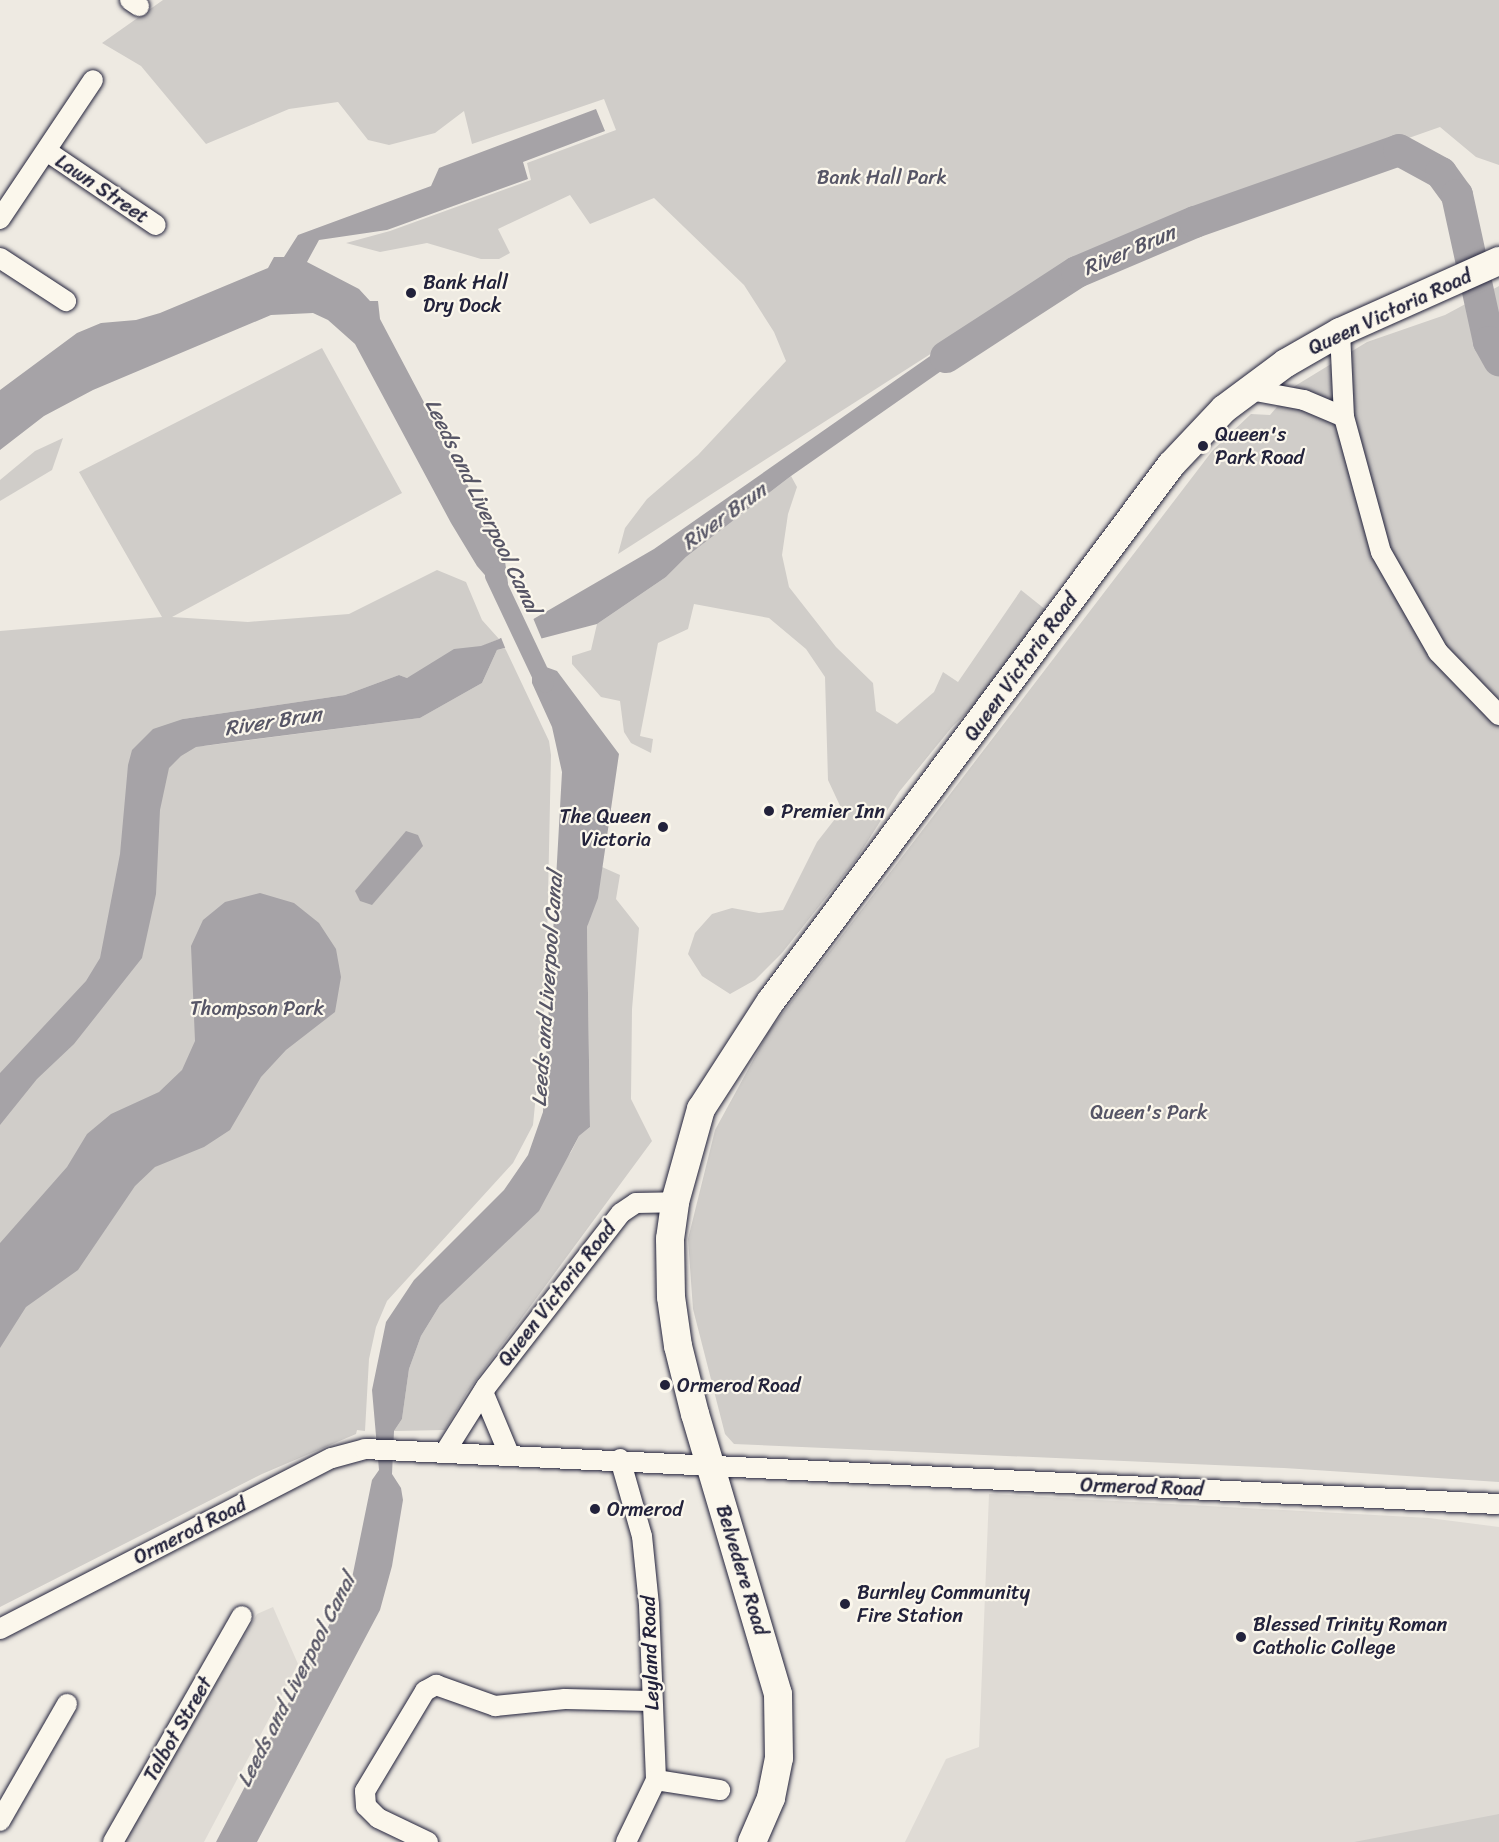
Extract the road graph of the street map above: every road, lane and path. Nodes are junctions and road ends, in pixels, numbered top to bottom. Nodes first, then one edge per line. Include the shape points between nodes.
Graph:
1 (93, 80) dead end
2 (48, 152) junction
3 (0, 219) edge
4 (156, 225) dead end
5 (0, 258) edge
6 (1499, 261) edge
7 (66, 301) dead end
8 (1340, 332) junction
9 (1250, 390) junction
10 (1344, 417) junction
11 (1499, 715) edge
12 (675, 1203) junction
13 (671, 1297) joint
14 (483, 1392) junction
15 (446, 1452) junction
16 (509, 1454) junction
17 (620, 1460) junction
18 (710, 1465) junction
19 (1499, 1504) edge
20 (242, 1616) dead end
21 (0, 1629) edge
22 (651, 1701) junction
23 (67, 1704) dead end
24 (656, 1780) junction
25 (720, 1790) dead end
26 (0, 1821) edge
27 (113, 1842) edge
28 (428, 1842) edge
29 (626, 1842) edge
30 (752, 1842) edge

1 - 2 street
2 - 3 street
2 - 4 street, Lawn Street
5 - 7 street
6 - 8 highway, Queen Victoria Road
8 - 9 highway, Queen Victoria Road via 1286,363
8 - 10 street
9 - 10 street via 1304,400
9 - 12 highway, Queen Victoria Road via 1224,409 1164,474 771,1000 701,1109
10 - 11 street via 1382,552 1438,652
12 - 13 highway, Queen Victoria Road via 670,1239
12 - 14 street, Queen Victoria Road via 636,1203 621,1213
13 - 18 highway, Belvedere Road via 678,1346
14 - 15 street, Queen Victoria Road
14 - 16 street
15 - 16 street, Ormerod Road
15 - 21 street, Ormerod Road via 365,1449 332,1458
16 - 17 street, Ormerod Road
17 - 18 street, Ormerod Road
17 - 22 street, Leyland Road via 642,1536 649,1605
18 - 19 street, Ormerod Road via 1012,1483 1416,1497
18 - 30 highway, Belvedere Road via 778,1694 779,1758 771,1798
20 - 27 street, Talbot Street
22 - 24 street, Leyland Road
22 - 28 street via 565,1699 495,1706 436,1685 425,1691 365,1791 366,1806 378,1818
23 - 26 street
24 - 25 street
24 - 29 street, Leyland Road

